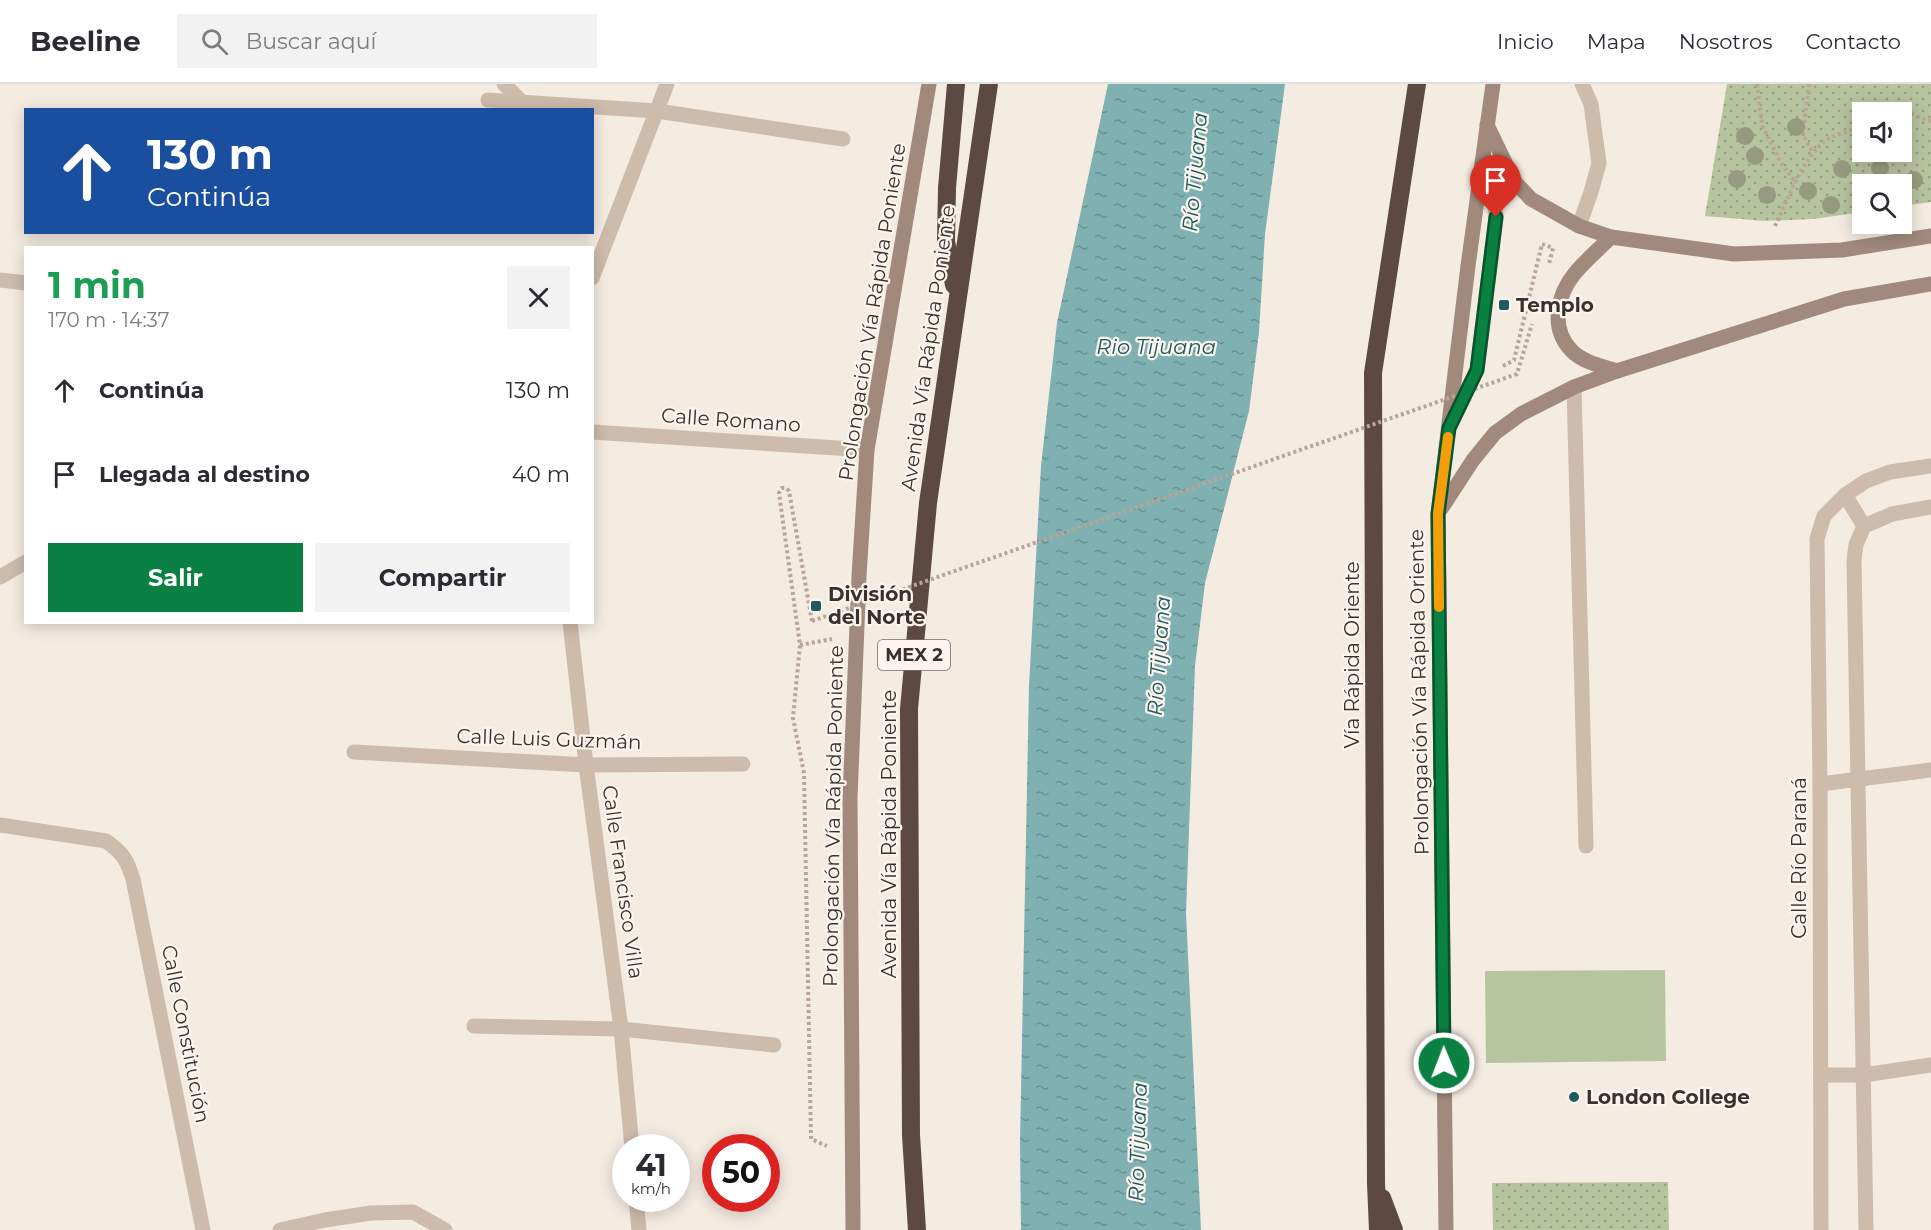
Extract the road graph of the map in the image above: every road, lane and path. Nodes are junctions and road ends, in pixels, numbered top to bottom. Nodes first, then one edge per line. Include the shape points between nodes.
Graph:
1 (504, 84) edge
2 (667, 84) edge
3 (929, 84) edge
4 (956, 84) edge
5 (989, 84) edge
6 (1417, 84) edge
7 (1493, 84) edge
8 (1582, 84) edge
9 (1757, 84) edge
10 (1809, 84) edge
11 (489, 100) dead end
12 (522, 102) junction
13 (657, 111) junction
14 (1912, 115) edge
15 (1931, 122) edge
16 (1487, 125) junction
17 (1852, 131) edge
18 (843, 139) dead end
19 (1812, 152) junction
20 (1482, 162) junction
21 (1796, 183) junction
22 (1579, 226) junction
23 (1775, 226) dead end
24 (1931, 236) edge
25 (1611, 237) junction
26 (594, 273) edge
27 (0, 280) edge
28 (24, 283) edge
29 (1931, 284) edge
30 (956, 301) junction
31 (1617, 371) junction
32 (1503, 379) dead end
33 (1574, 387) junction
34 (1449, 428) junction
35 (594, 432) edge
36 (867, 450) junction
37 (1931, 466) edge
38 (1845, 495) junction
39 (1931, 507) edge
40 (1438, 514) junction
41 (1864, 526) junction
42 (24, 563) edge
43 (0, 577) edge
44 (570, 624) edge
45 (857, 634) junction
46 (800, 645) junction
47 (354, 752) dead end
48 (743, 764) dead end
49 (586, 765) junction
50 (1931, 770) edge
51 (1859, 779) junction
52 (1820, 784) junction
53 (0, 825) edge
54 (1586, 846) dead end
55 (474, 1026) dead end
56 (621, 1029) junction
57 (774, 1045) dead end
58 (1931, 1065) edge
59 (1821, 1074) junction
60 (1864, 1075) junction
61 (631, 1134) edge
62 (852, 1156) junction
63 (1376, 1183) junction
64 (637, 1212) edge
65 (203, 1230) edge
66 (280, 1230) edge
67 (445, 1230) edge
68 (639, 1230) edge
69 (853, 1230) edge
70 (916, 1230) edge
71 (1378, 1230) edge
72 (1394, 1230) edge
73 (1446, 1230) edge
74 (1821, 1230) edge
75 (1866, 1230) edge

1 - 12 street
2 - 13 street
3 - 36 main road, Prolongación Vía Rápida Poniente
4 - 30 highway via 946,240
5 - 30 highway, Avenida Vía Rápida Poniente / MEX 2
6 - 63 highway, Vía Rápida Oriente via 1373,374
7 - 16 main road, Prolongación Vía Rápida Oriente
8 - 22 street via 1591,104 1599,163
9 - 21 path via 1762,125
10 - 19 path via 1803,134
11 - 12 street
12 - 13 street
13 - 18 street
13 - 26 street
14 - 15 path
16 - 20 main road, Prolongación Vía Rápida Oriente
16 - 22 main road via 1514,181 1531,199
17 - 19 path via 1827,140
19 - 21 path
20 - 34 main road, Prolongación Vía Rápida Oriente
20 - 34 street via 1496,217 1477,370
21 - 23 path
22 - 25 main road
24 - 25 main road via 1842,250 1734,254
25 - 31 main road via 1574,275 1559,304 1558,330 1571,350 1590,363
27 - 28 street
29 - 31 main road via 1844,299
30 - 70 highway, Avenida Vía Rápida Poniente / MEX 2 via 928,503 909,709 911,1135
31 - 33 main road
32 - 46 path, bridge via 812,621 789,491 782,488 779,493
33 - 40 main road via 1521,414 1495,433
33 - 54 street
34 - 40 main road, Prolongación Vía Rápida Oriente
35 - 36 street, Calle Romano
36 - 45 main road, Prolongación Vía Rápida Poniente
37 - 38 street, Calle Río Paraná via 1890,472
38 - 41 street
38 - 52 street, Calle Río Paraná via 1824,516 1817,539
39 - 41 street via 1892,514
40 - 73 main road, Prolongación Vía Rápida Oriente
41 - 51 street via 1854,560
42 - 43 street
44 - 49 street, Calle Francisco Villa
45 - 46 path
45 - 62 main road, Prolongación Vía Rápida Poniente via 850,798
46 - 62 path via 793,718 804,773 810,1139
47 - 49 street, Calle Luis Guzmán
48 - 49 street, Calle Luis Guzmán
49 - 56 street, Calle Francisco Villa
50 - 51 street
51 - 52 street
51 - 60 street
52 - 59 street, Calle Río Paraná
53 - 65 street, Calle Constitución via 106,842 128,862
55 - 56 street
56 - 57 street
56 - 61 street, Calle Francisco Villa
58 - 60 street
59 - 60 street
59 - 74 street, Calle Río Paraná
60 - 75 street
62 - 69 main road, Prolongación Vía Rápida Poniente
63 - 71 highway, Vía Rápida Oriente
63 - 72 highway
64 - 68 street
66 - 67 street via 371,1213 413,1212

